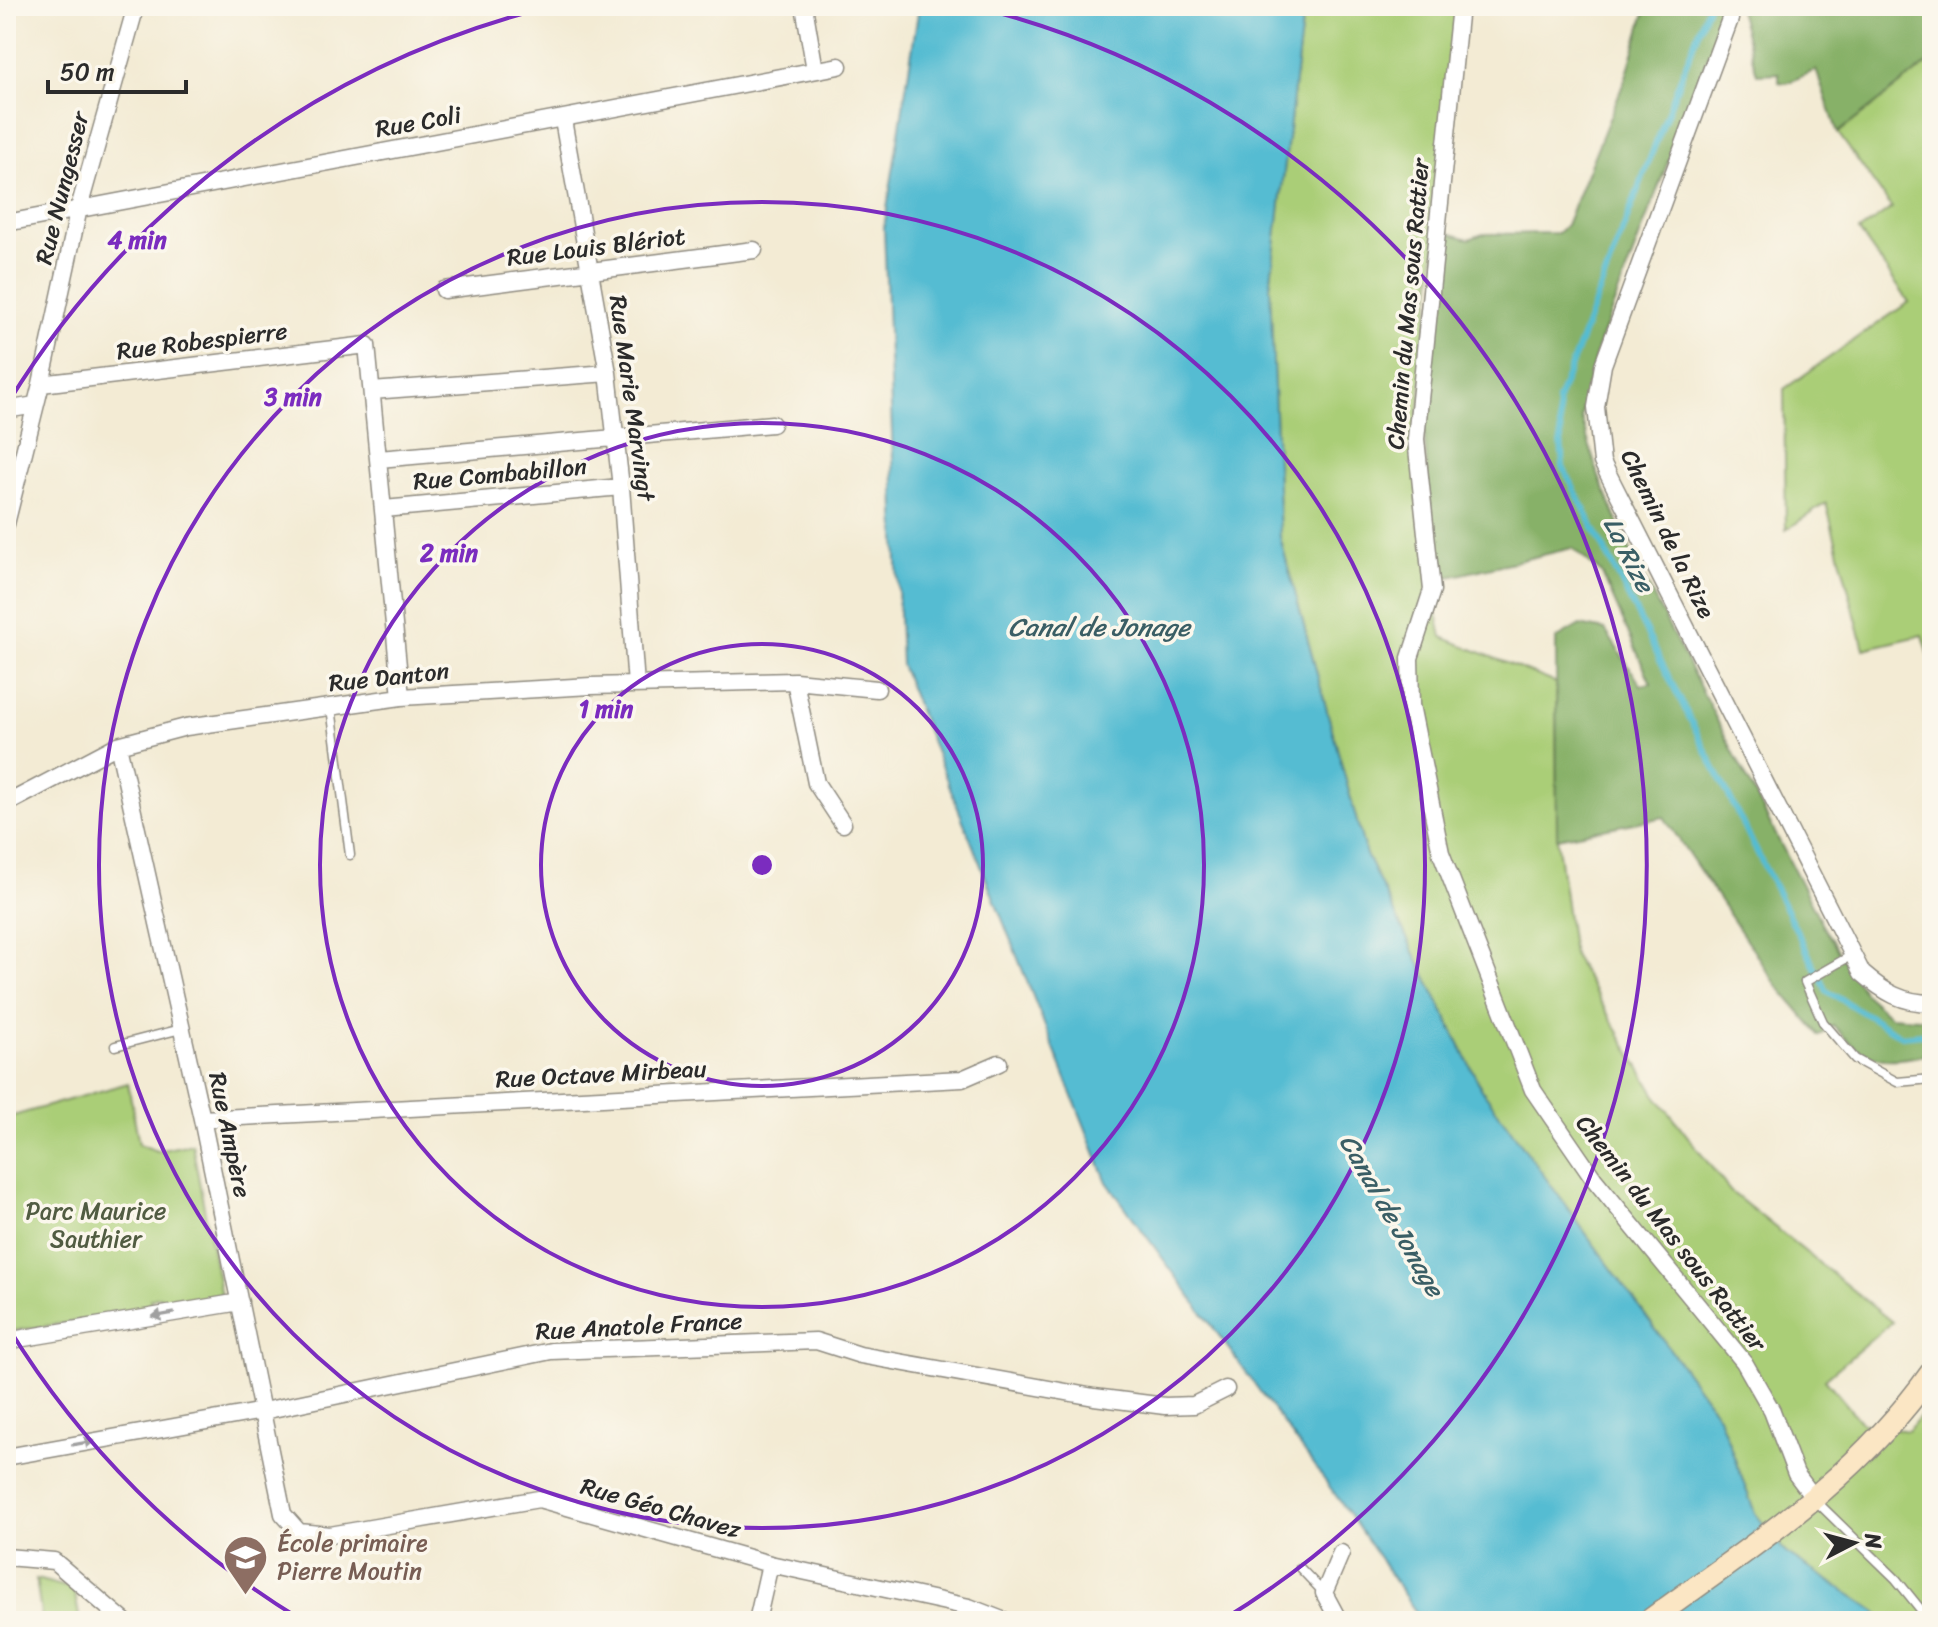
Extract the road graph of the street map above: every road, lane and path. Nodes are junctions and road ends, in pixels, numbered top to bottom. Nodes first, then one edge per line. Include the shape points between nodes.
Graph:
1 (804, 6) edge
2 (1460, 6) edge
3 (139, 8) edge
4 (1730, 19) dead end
5 (839, 66) dead end
6 (815, 70) junction
7 (563, 120) junction
8 (79, 208) junction
9 (6, 223) edge
10 (754, 250) dead end
11 (590, 273) junction
12 (444, 290) dead end
13 (367, 345) joint
14 (608, 373) junction
15 (41, 384) junction
16 (372, 391) junction
17 (35, 405) junction
18 (6, 410) edge
19 (772, 424) dead end
20 (617, 440) junction
21 (379, 459) junction
22 (621, 487) junction
23 (384, 509) junction
24 (6, 524) edge
25 (795, 681) junction
26 (636, 685) junction
27 (877, 689) dead end
28 (401, 697) junction
29 (331, 707) junction
30 (118, 745) junction
31 (6, 804) edge
32 (843, 824) dead end
33 (350, 855) dead end
34 (1845, 959) junction
35 (1932, 1003) edge
36 (182, 1028) junction
37 (115, 1046) dead end
38 (999, 1063) dead end
39 (1932, 1079) edge
40 (202, 1119) junction
41 (240, 1302) junction
42 (6, 1341) edge
43 (1932, 1372) edge
44 (1226, 1389) dead end
45 (263, 1411) junction
46 (6, 1457) edge
47 (1815, 1499) junction
48 (299, 1532) joint
49 (1341, 1553) dead end
50 (6, 1557) edge
51 (770, 1564) junction
52 (1300, 1568) dead end
53 (1324, 1593) junction
54 (124, 1621) edge
55 (757, 1621) edge
56 (1005, 1621) edge
57 (1339, 1621) edge
58 (1649, 1621) edge
59 (1930, 1621) edge

1 - 6 street
2 - 47 street, Chemin du Mas sous Rattier via 1416,439 1432,590 1410,658 1411,705 1441,853 1533,1090 1594,1179 1744,1362 1772,1411 1796,1474
3 - 8 street, Rue Nungesser
4 - 34 street, Chemin de la Rize via 1603,365 1596,407 1602,462
5 - 6 street, Rue Coli
6 - 7 street, Rue Coli
7 - 8 street, Rue Coli
7 - 11 street, Rue Marie Marvingt
8 - 9 street, Rue Coli
8 - 15 street, Rue Nungesser
10 - 11 street, Rue Louis Blériot
11 - 12 street, Rue Louis Blériot
11 - 14 street, Rue Marie Marvingt
13 - 15 street, Rue Robespierre
13 - 16 street, Rue Combabillon
14 - 16 street
14 - 20 street, Rue Marie Marvingt
15 - 17 street, Rue Nungesser
16 - 21 street, Rue Combabillon
17 - 18 street
17 - 24 street, Rue Nungesser
19 - 20 street
20 - 21 street
20 - 22 street, Rue Marie Marvingt
21 - 23 street, Rue Combabillon
22 - 23 street, Rue Combabillon
22 - 26 street, Rue Marie Marvingt
23 - 28 street, Rue Combabillon
25 - 26 street, Rue Danton
25 - 27 street, Rue Danton
25 - 32 street via 816,783
26 - 28 street, Rue Danton
28 - 29 street, Rue Danton
29 - 30 street, Rue Danton via 186,727
29 - 33 lane
30 - 31 street, Rue Danton
30 - 36 street, Rue Ampère
34 - 35 street, Chemin de la Rize via 1884,992 1911,1003
34 - 39 lane via 1805,982 1823,1022 1855,1059 1897,1082
36 - 37 lane
36 - 40 street, Rue Ampère
38 - 40 street, Rue Octave Mirbeau via 962,1079
40 - 41 street, Rue Ampère
41 -> 42 street
41 - 45 street, Rue Ampère
43 - 47 street via 1865,1456
44 - 45 street, Rue Anatole France via 1194,1405 1165,1406 860,1355 816,1341 551,1351
46 -> 45 street, Rue Anatole France
45 - 48 street, Rue Ampère via 283,1514
47 - 58 street
47 - 59 lane via 1896,1579
48 - 51 street, Rue Géo Chavez via 330,1535 539,1499
49 - 53 street
50 - 54 street via 54,1561
51 - 55 street
51 - 56 street, Rue Géo Chavez via 969,1607
52 - 53 lane
53 - 57 street

